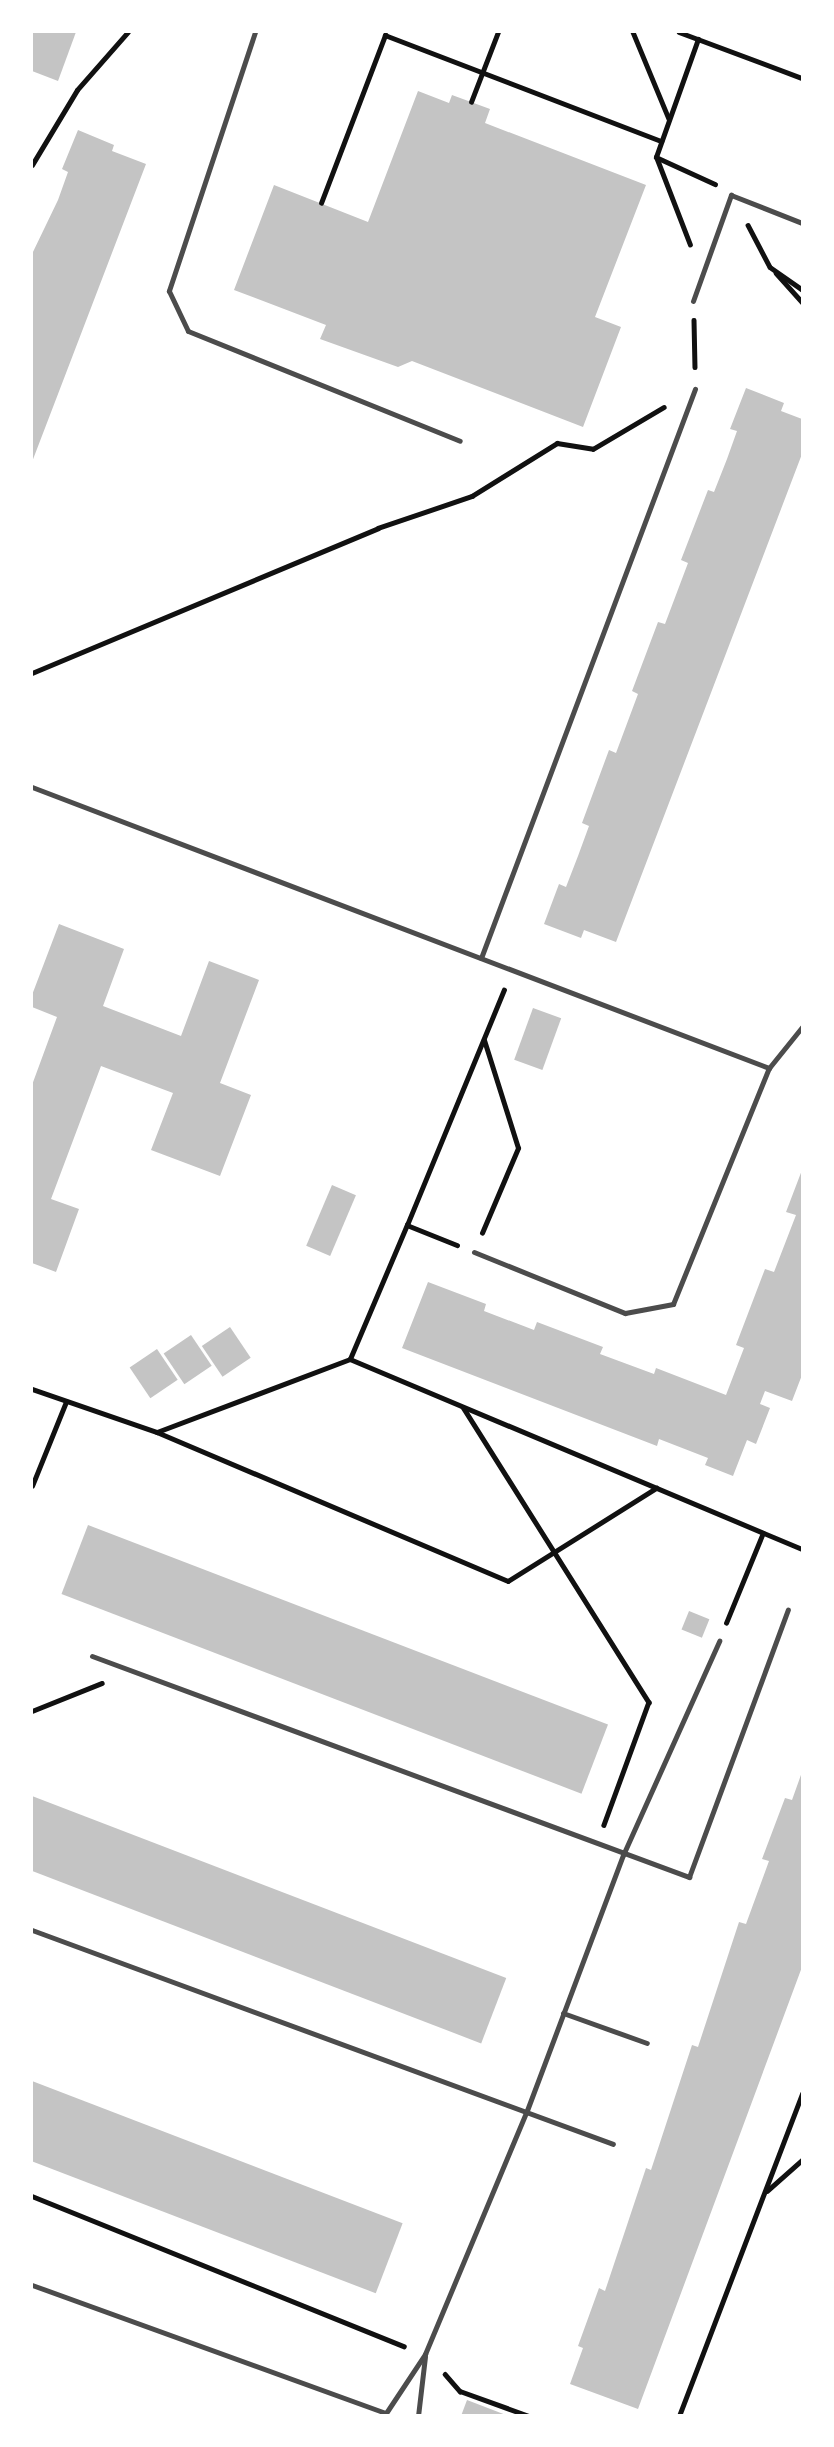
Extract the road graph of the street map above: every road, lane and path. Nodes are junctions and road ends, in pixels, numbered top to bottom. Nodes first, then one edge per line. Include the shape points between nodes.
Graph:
1 (128, 32) edge
2 (255, 32) edge
3 (498, 32) edge
4 (634, 32) edge
5 (679, 32) edge
6 (698, 39) junction
7 (482, 72) junction
8 (803, 78) edge
9 (471, 102) dead end
10 (669, 120) junction
11 (661, 141) junction
12 (656, 157) junction
13 (32, 165) edge
14 (703, 176) dead end
15 (731, 195) junction
16 (321, 203) dead end
17 (803, 223) edge
18 (691, 256) dead end
19 (770, 267) junction
20 (803, 289) edge
21 (694, 300) joint
22 (803, 302) edge
23 (695, 389) junction
24 (460, 441) dead end
25 (32, 673) edge
26 (32, 787) edge
27 (481, 958) junction
28 (512, 970) junction
29 (803, 1027) edge
30 (484, 1040) junction
31 (769, 1068) junction
32 (407, 1225) junction
33 (474, 1252) junction
34 (350, 1359) junction
35 (32, 1389) edge
36 (65, 1402) junction
37 (463, 1407) junction
38 (157, 1432) junction
39 (32, 1486) edge
40 (656, 1488) junction
41 (763, 1533) junction
42 (803, 1549) edge
43 (555, 1552) junction
44 (788, 1610) dead end
45 (719, 1641) joint
46 (92, 1656) dead end
47 (132, 1671) junction
48 (32, 1711) edge
49 (596, 1845) junction
50 (623, 1855) junction
51 (32, 1930) edge
52 (563, 2012) junction
53 (647, 2043) dead end
54 (803, 2094) edge
55 (526, 2113) junction
56 (613, 2144) dead end
57 (803, 2160) edge
58 (766, 2192) junction
59 (32, 2196) edge
60 (32, 2285) edge
61 (425, 2354) junction
62 (386, 2414) edge
63 (418, 2416) edge
64 (529, 2416) edge
65 (679, 2416) edge

1 - 13 path via 77,90
2 - 24 lane via 169,291 188,331
3 - 7 path
4 - 10 path
5 - 6 path
6 - 8 path
6 - 10 path
7 - 9 path
7 - 11 path
7 - 16 path via 385,35
10 - 11 path
11 - 12 path
12 - 14 path
12 - 18 path
15 - 17 lane
15 - 19 path
15 - 21 lane
19 - 20 path
19 - 22 path
21 - 23 path
23 - 25 path via 593,449 557,443 472,496 378,528
23 - 27 lane
26 - 27 lane
27 - 28 lane
28 - 30 path
28 - 31 lane
29 - 31 lane
30 - 32 path
30 - 33 path via 518,1148
31 - 33 lane via 673,1304 625,1313
32 - 33 path
32 - 34 path
34 - 37 path
34 - 38 path
35 - 36 path
36 - 38 path
36 - 39 path
37 - 40 path
37 - 43 path
38 - 43 path via 508,1581
40 - 41 path
40 - 43 path
41 - 42 path
41 - 45 path
43 - 49 path via 649,1702
44 - 50 lane via 689,1877
45 - 50 lane
46 - 47 lane
47 - 48 path
47 - 49 lane
49 - 50 lane
50 - 52 lane
51 - 55 lane
52 - 53 lane
52 - 55 lane
54 - 58 path
55 - 56 lane
55 - 61 lane
57 - 58 path
58 - 65 path
59 - 61 path
60 - 62 lane
61 - 62 lane
61 - 63 lane
61 - 64 path via 460,2391

